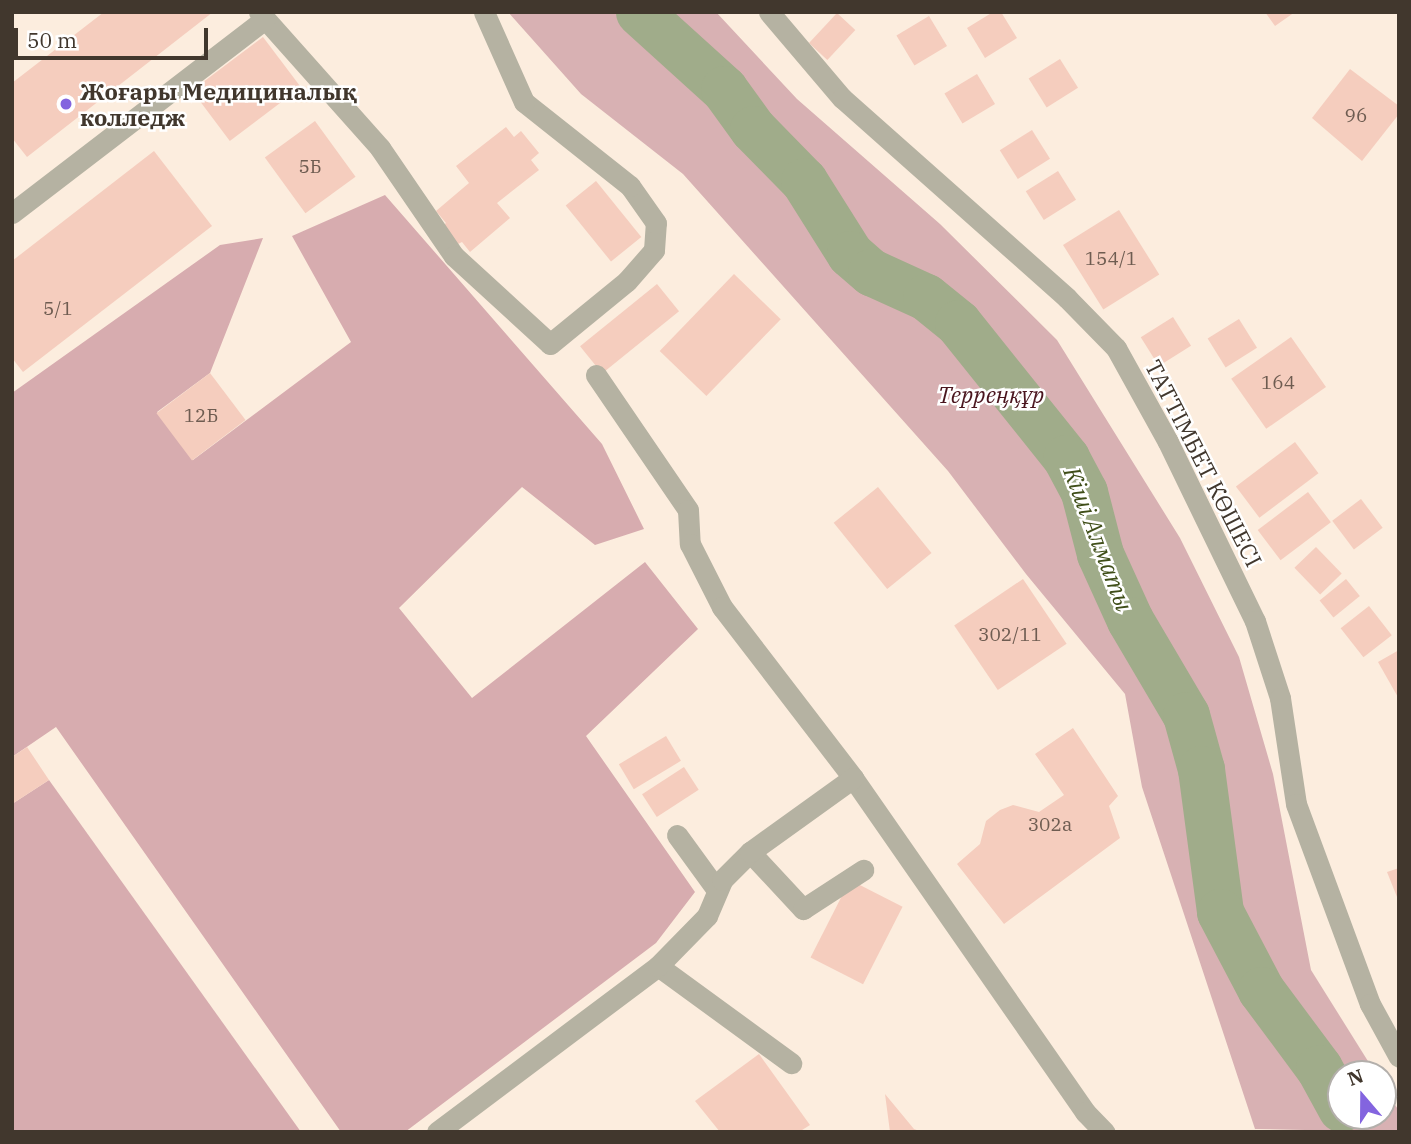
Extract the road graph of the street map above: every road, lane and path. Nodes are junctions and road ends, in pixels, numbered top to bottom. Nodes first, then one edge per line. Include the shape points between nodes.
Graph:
1 (484, 12) edge
2 (769, 12) edge
3 (262, 15) edge
4 (12, 212) edge
5 (596, 375) dead end
6 (853, 779) junction
7 (677, 835) dead end
8 (750, 852) junction
9 (863, 870) dead end
10 (717, 890) junction
11 (658, 966) junction
12 (1399, 1057) edge
13 (791, 1063) dead end
14 (437, 1132) edge
15 (1104, 1132) edge

1 - 3 street via 524,102 631,186 656,223 654,250 627,281 550,344 454,257 380,148
2 - 12 street, ТАТТІМБЕТ КӨШЕСІ via 842,98 1068,298 1116,348 1168,442 1255,621 1279,698 1296,804 1370,1004
3 - 4 street
5 - 6 street via 688,510 690,544 722,607
6 - 8 street
6 - 15 street
7 - 10 street
8 - 9 street via 803,909
8 - 10 street
10 - 11 street via 706,916
11 - 13 street
11 - 14 street

